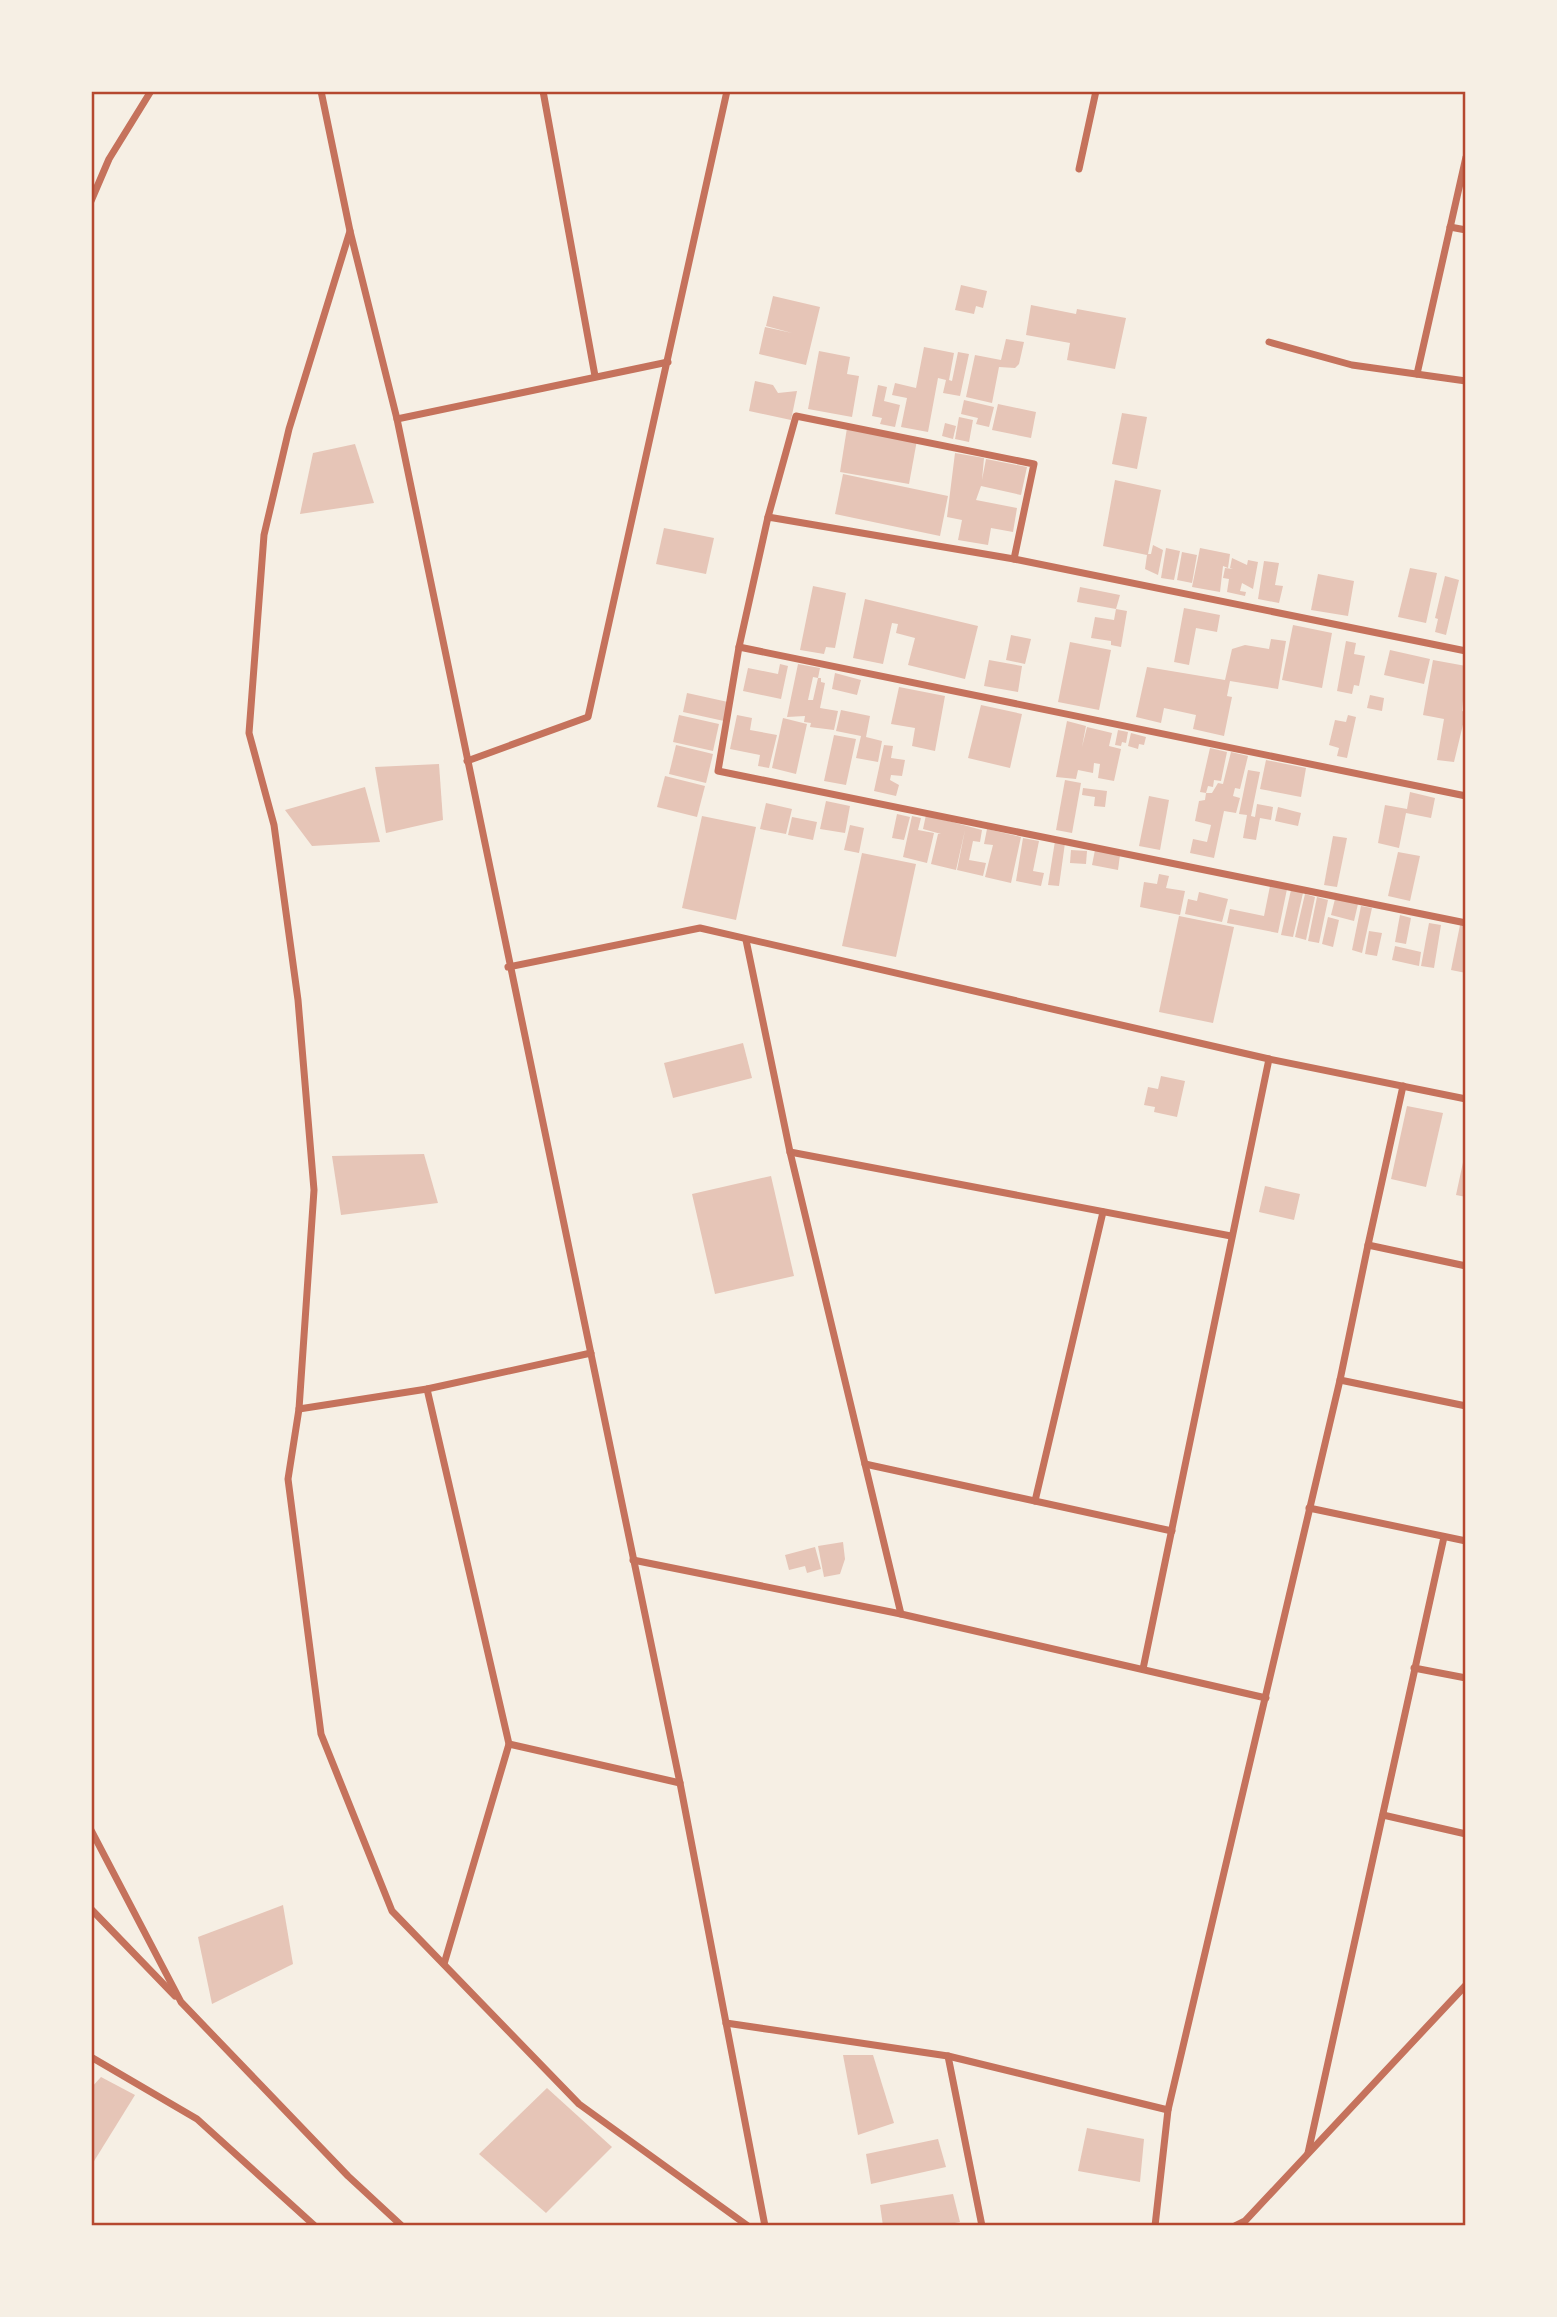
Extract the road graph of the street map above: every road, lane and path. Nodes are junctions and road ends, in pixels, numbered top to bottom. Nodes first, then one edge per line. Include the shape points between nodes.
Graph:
1 (151, 91) edge
2 (321, 91) edge
3 (542, 91) edge
4 (727, 91) edge
5 (1096, 91) edge
6 (1466, 157) edge
7 (1079, 169) dead end
8 (91, 201) edge
9 (1450, 227) junction
10 (1466, 230) edge
11 (350, 231) junction
12 (1269, 342) dead end
13 (668, 362) junction
14 (1417, 374) junction
15 (595, 376) junction
16 (1466, 381) edge
17 (397, 419) junction
18 (768, 517) junction
19 (1014, 559) junction
20 (739, 647) junction
21 (1466, 651) edge
22 (467, 761) junction
23 (1466, 796) edge
24 (1466, 923) edge
25 (746, 940) junction
26 (508, 967) junction
27 (1269, 1059) junction
28 (1403, 1086) junction
29 (1466, 1099) edge
30 (790, 1152) junction
31 (1102, 1212) junction
32 (1231, 1237) junction
33 (1368, 1245) junction
34 (1466, 1266) edge
35 (591, 1353) junction
36 (1340, 1380) junction
37 (427, 1389) junction
38 (1466, 1406) edge
39 (299, 1409) junction
40 (865, 1464) junction
41 (1035, 1500) junction
42 (1309, 1508) junction
43 (1172, 1531) junction
44 (1444, 1536) junction
45 (1466, 1541) edge
46 (633, 1560) junction
47 (901, 1614) junction
48 (1414, 1668) junction
49 (1143, 1669) junction
50 (1466, 1678) edge
51 (1266, 1699) junction
52 (509, 1744) junction
53 (680, 1783) junction
54 (1383, 1815) junction
55 (91, 1830) edge
56 (1466, 1834) edge
57 (91, 1909) edge
58 (444, 1964) junction
59 (1466, 1985) edge
60 (181, 2001) junction
61 (726, 2023) junction
62 (91, 2050) edge
63 (948, 2056) junction
64 (95, 2058) edge
65 (1168, 2110) junction
66 (1308, 2153) junction
67 (315, 2226) edge
68 (402, 2226) edge
69 (748, 2226) edge
70 (765, 2226) edge
71 (982, 2226) edge
72 (1156, 2226) edge
73 (1235, 2226) edge

1 - 8 street via 109,159
2 - 11 street
3 - 15 street
4 - 13 street
5 - 7 street
6 - 9 street
9 - 10 street
9 - 14 street
11 - 17 street
11 - 39 street via 289,429 264,535 249,733 276,839 298,1000 314,1190
12 - 14 street via 1352,365
13 - 15 street
13 - 22 street via 588,717
14 - 16 street
15 - 17 street
17 - 22 street
18 - 19 street
18 - 19 street via 796,416 1034,464
18 - 20 street
19 - 21 street
20 - 23 street
20 - 24 street via 718,771
22 - 26 street
25 - 26 street via 700,928
25 - 27 street
25 - 30 street
26 - 35 street
27 - 28 street
27 - 32 street
28 - 29 street
28 - 33 street
30 - 31 street
30 - 40 street
31 - 32 street
31 - 41 street
32 - 43 street
33 - 34 street
33 - 36 street
35 - 37 street
35 - 46 street
36 - 38 street
36 - 42 street
37 - 39 street
37 - 52 street
39 - 58 street via 288,1479 321,1734 392,1911
40 - 41 street
40 - 47 street
41 - 43 street
42 - 44 street
42 - 51 street
43 - 49 street
44 - 45 street
44 - 48 street
46 - 47 street
46 - 53 street
47 - 49 street
48 - 50 street
48 - 54 street
49 - 51 street
51 - 65 street
52 - 53 street
52 - 58 street
53 - 61 street
54 - 56 street
54 - 66 street
55 - 60 street
57 - 60 street
58 - 69 street via 579,2104
59 - 66 street
60 - 68 street
61 - 63 street
61 - 70 street
62 - 64 street
63 - 65 street
63 - 71 street
64 - 67 street via 197,2119
65 - 72 street
66 - 73 street via 1245,2221

